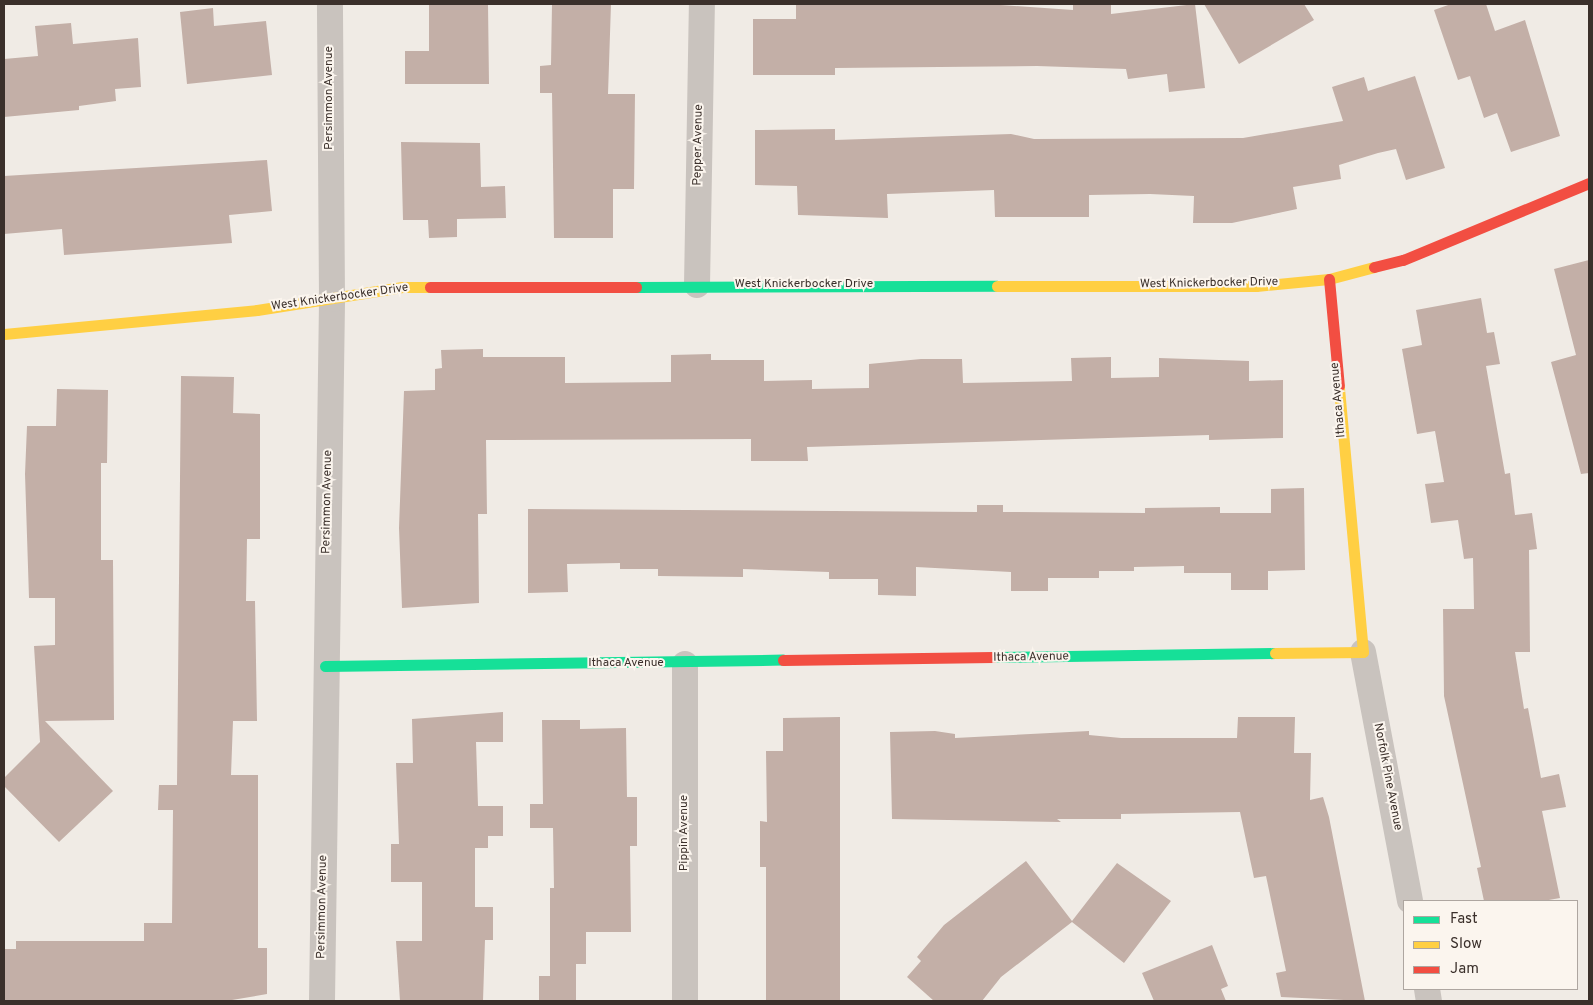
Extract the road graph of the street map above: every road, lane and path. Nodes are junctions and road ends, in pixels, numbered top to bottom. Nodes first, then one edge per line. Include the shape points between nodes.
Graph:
1 (330, 4) edge
2 (702, 4) edge
3 (1589, 184) edge
4 (1329, 279) junction
5 (697, 285) junction
6 (332, 299) junction
7 (4, 334) edge
8 (1363, 652) junction
9 (685, 664) junction
10 (325, 666) junction
11 (1410, 900) edge
12 (322, 1001) edge
13 (685, 1001) edge

1 - 6 street, Persimmon Avenue
2 - 5 street, Pepper Avenue
3 - 4 street, West Knickerbocker Drive via 1403,260
4 - 5 street, West Knickerbocker Drive via 1256,286
4 - 8 street, Ithaca Avenue
5 - 6 street, West Knickerbocker Drive via 402,287
6 - 7 street, West Knickerbocker Drive via 257,310
6 - 10 street, Persimmon Avenue
8 - 9 street, Ithaca Avenue
8 - 11 street, Norfolk Pine Avenue
9 - 10 street, Ithaca Avenue
9 - 13 street, Pippin Avenue
10 - 12 street, Persimmon Avenue

